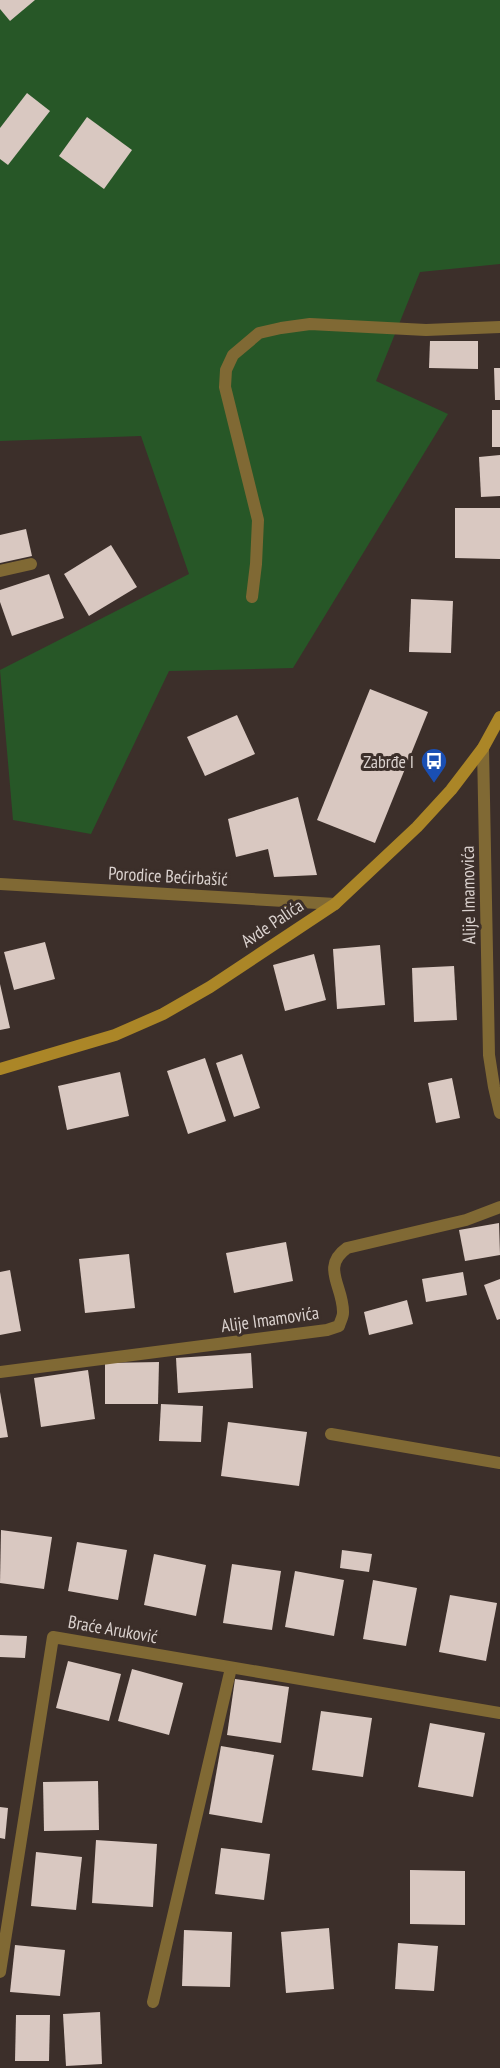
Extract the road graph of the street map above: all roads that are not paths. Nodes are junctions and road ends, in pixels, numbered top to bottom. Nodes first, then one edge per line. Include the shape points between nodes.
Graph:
1 (500, 327) edge
2 (31, 564) dead end
3 (0, 572) edge
4 (252, 597) dead end
5 (500, 717) edge
6 (483, 748) junction
7 (0, 884) edge
8 (334, 904) junction
9 (0, 1069) edge
10 (500, 1113) edge
11 (500, 1207) edge
12 (0, 1372) edge
13 (331, 1434) dead end
14 (500, 1464) edge
15 (231, 1668) junction
16 (500, 1713) edge
17 (0, 1972) edge
18 (153, 2002) dead end

1 - 4 street via 426,330 310,324 259,333 233,354 226,370 225,387 258,520
2 - 3 street
5 - 6 street, Avde Palića
6 - 8 street, Avde Palića via 417,827
6 - 10 street, Alije Imamovića via 489,1055
7 - 8 street, Porodice Bećirbašić
8 - 9 street, Avde Palića via 163,1014 115,1035
11 - 12 street, Alije Imamovića via 466,1220 347,1248 337,1255 333,1268 344,1314 339,1326 327,1330
13 - 14 street
15 - 16 street, Braće Aruković
15 - 17 street, Braće Aruković via 53,1637
15 - 18 street

